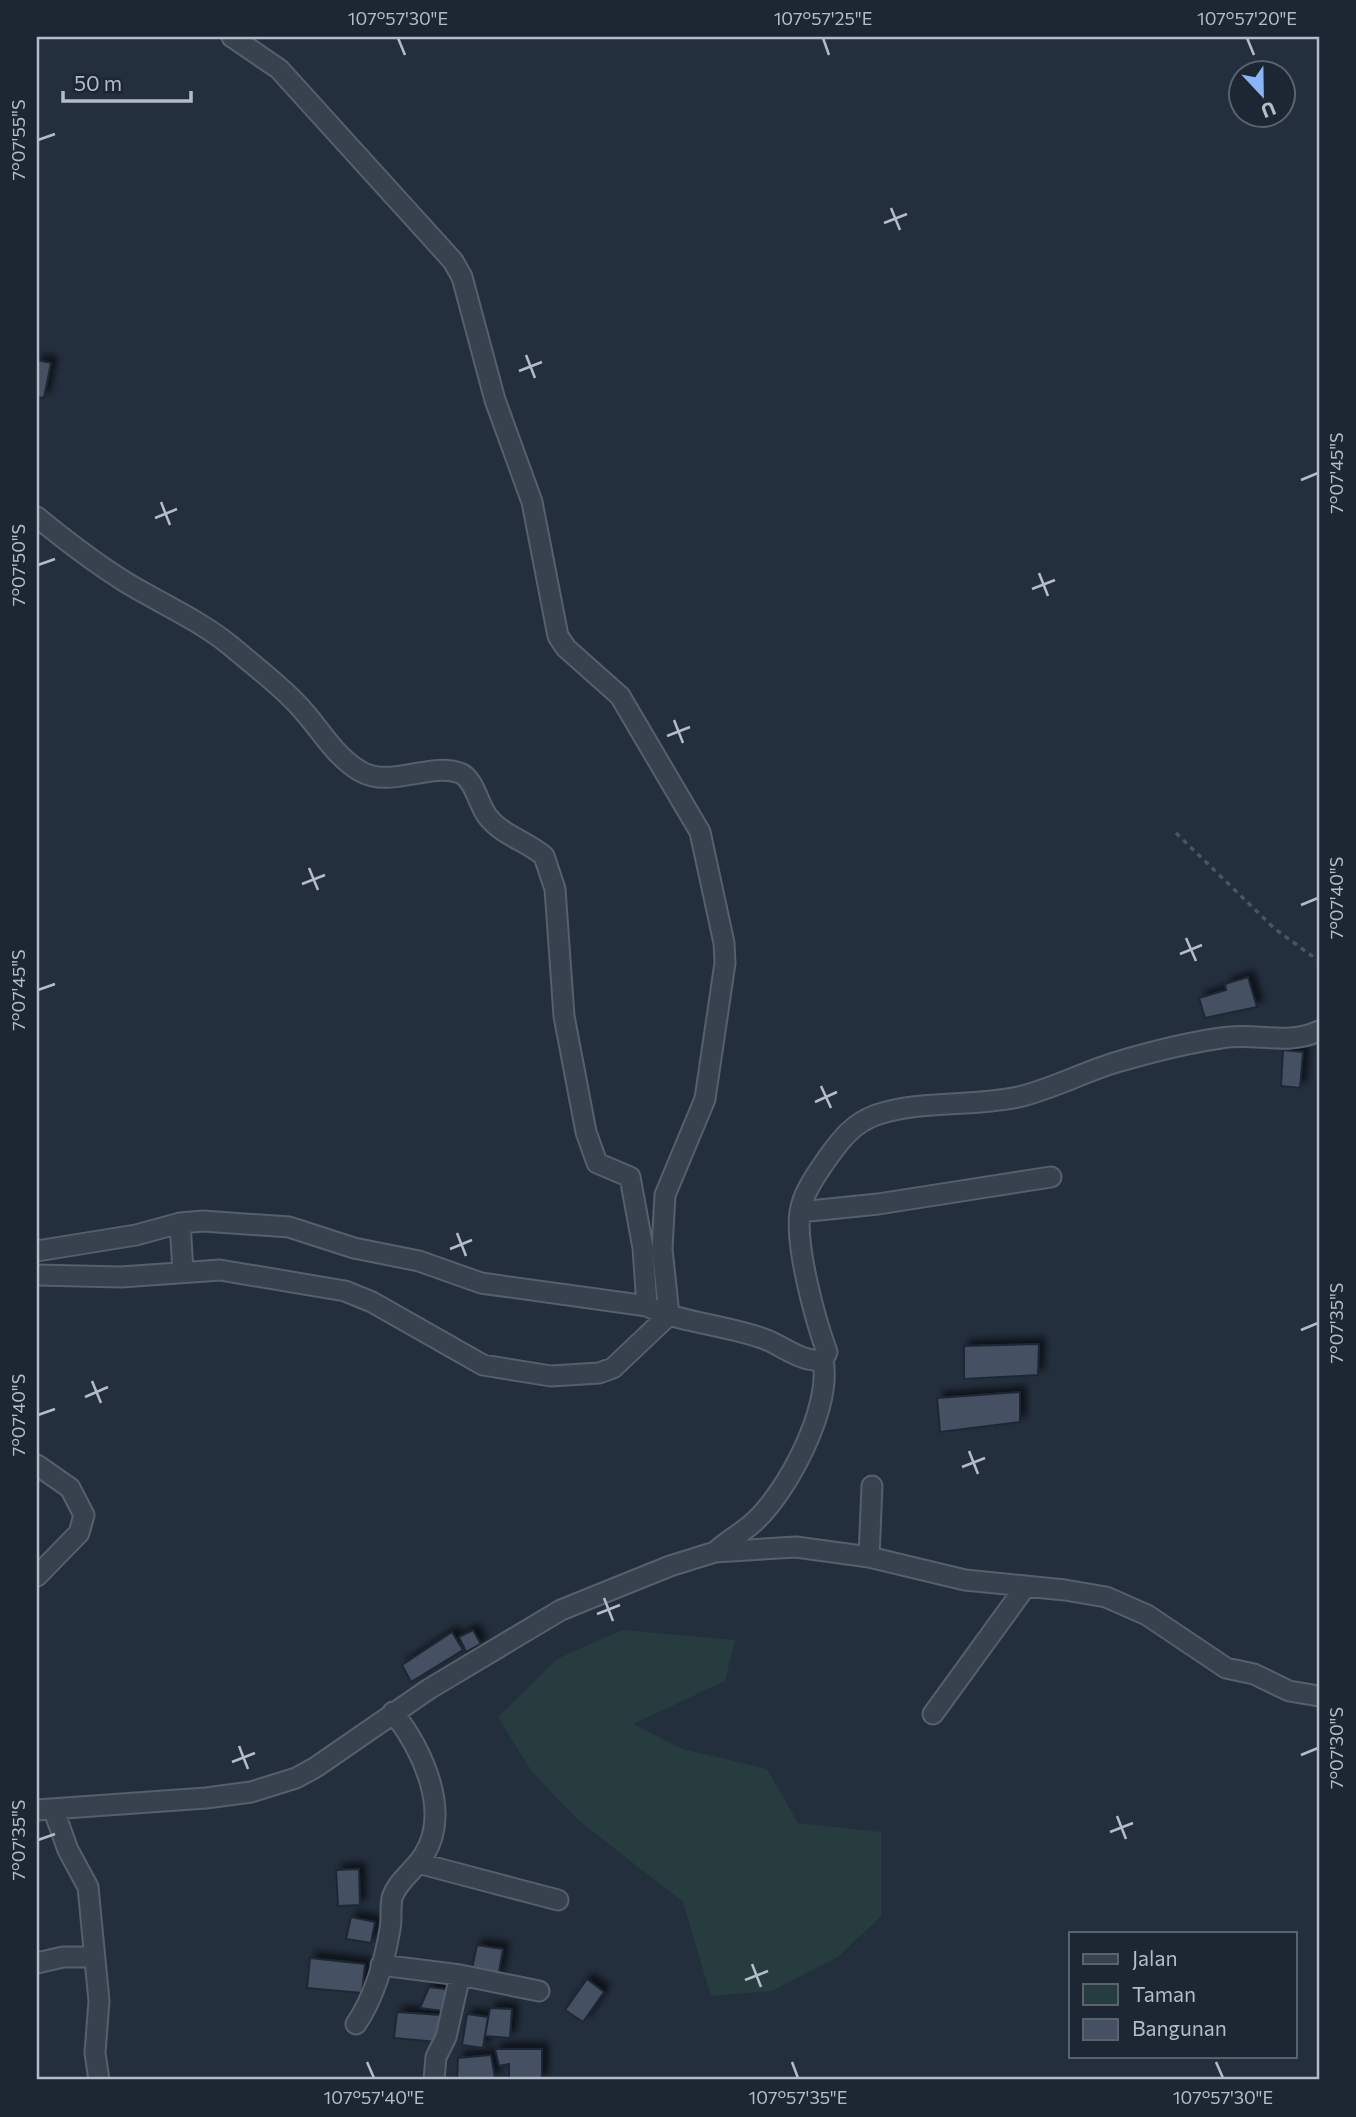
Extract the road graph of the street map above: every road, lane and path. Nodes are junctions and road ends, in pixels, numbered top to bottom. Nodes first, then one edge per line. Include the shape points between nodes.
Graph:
1 (232, 37) edge
2 (37, 517) edge
3 (1176, 833) dead end
4 (1319, 961) edge
5 (1319, 1031) edge
6 (1051, 1177) dead end
7 (800, 1212) junction
8 (180, 1223) junction
9 (37, 1251) edge
10 (183, 1271) junction
11 (37, 1275) edge
12 (647, 1306) junction
13 (669, 1315) junction
14 (823, 1360) junction
15 (37, 1465) edge
16 (872, 1486) dead end
17 (715, 1552) junction
18 (869, 1557) junction
19 (37, 1576) edge
20 (1026, 1586) junction
21 (1319, 1696) edge
22 (393, 1712) junction
23 (933, 1714) dead end
24 (46, 1811) edge
25 (418, 1863) junction
26 (558, 1900) dead end
27 (93, 1957) junction
28 (37, 1964) edge
29 (380, 1965) junction
30 (460, 1975) junction
31 (540, 1991) dead end
32 (356, 2024) dead end
33 (99, 2080) edge
34 (434, 2080) edge

1 - 13 street via 279,69 458,268 495,400 532,502 558,636 620,696 704,841 725,963 705,1098 666,1195 663,1249
2 - 12 street via 117,576 228,644 298,704 341,757 362,773 460,773 489,819 544,856 555,890 564,1016 586,1132 597,1163 626,1173 633,1184
3 - 4 path via 1275,929
5 - 7 street via 1280,1040 1223,1037 1116,1063 1017,1097 874,1116 849,1130 835,1148 813,1180
6 - 7 street
7 - 14 street via 811,1304 827,1352
8 - 9 street
8 - 10 street
8 - 12 street via 289,1227 354,1248 419,1261 481,1283
10 - 11 street via 121,1277
10 - 13 street via 220,1270 357,1294 483,1365 551,1376 613,1368
12 - 13 street
13 - 14 street via 733,1328 803,1357
14 - 17 street via 823,1385 813,1424 786,1485 754,1522
15 - 19 street via 70,1488 84,1515 79,1533
16 - 18 street
17 - 18 street via 796,1547
17 - 22 street via 561,1610
18 - 20 street via 965,1580
20 - 21 street via 1129,1605 1226,1668 1254,1674 1289,1691
20 - 23 street
22 - 24 street via 316,1767 280,1784 194,1800
22 - 25 street via 410,1735 432,1786 431,1833
24 - 27 street via 88,1887
25 - 26 street
25 - 29 street via 394,1890 391,1926
27 - 28 street via 63,1957
27 - 33 street via 99,2001 94,2053
29 - 30 street
29 - 32 street
30 - 31 street
30 - 34 street via 446,2037 436,2057

